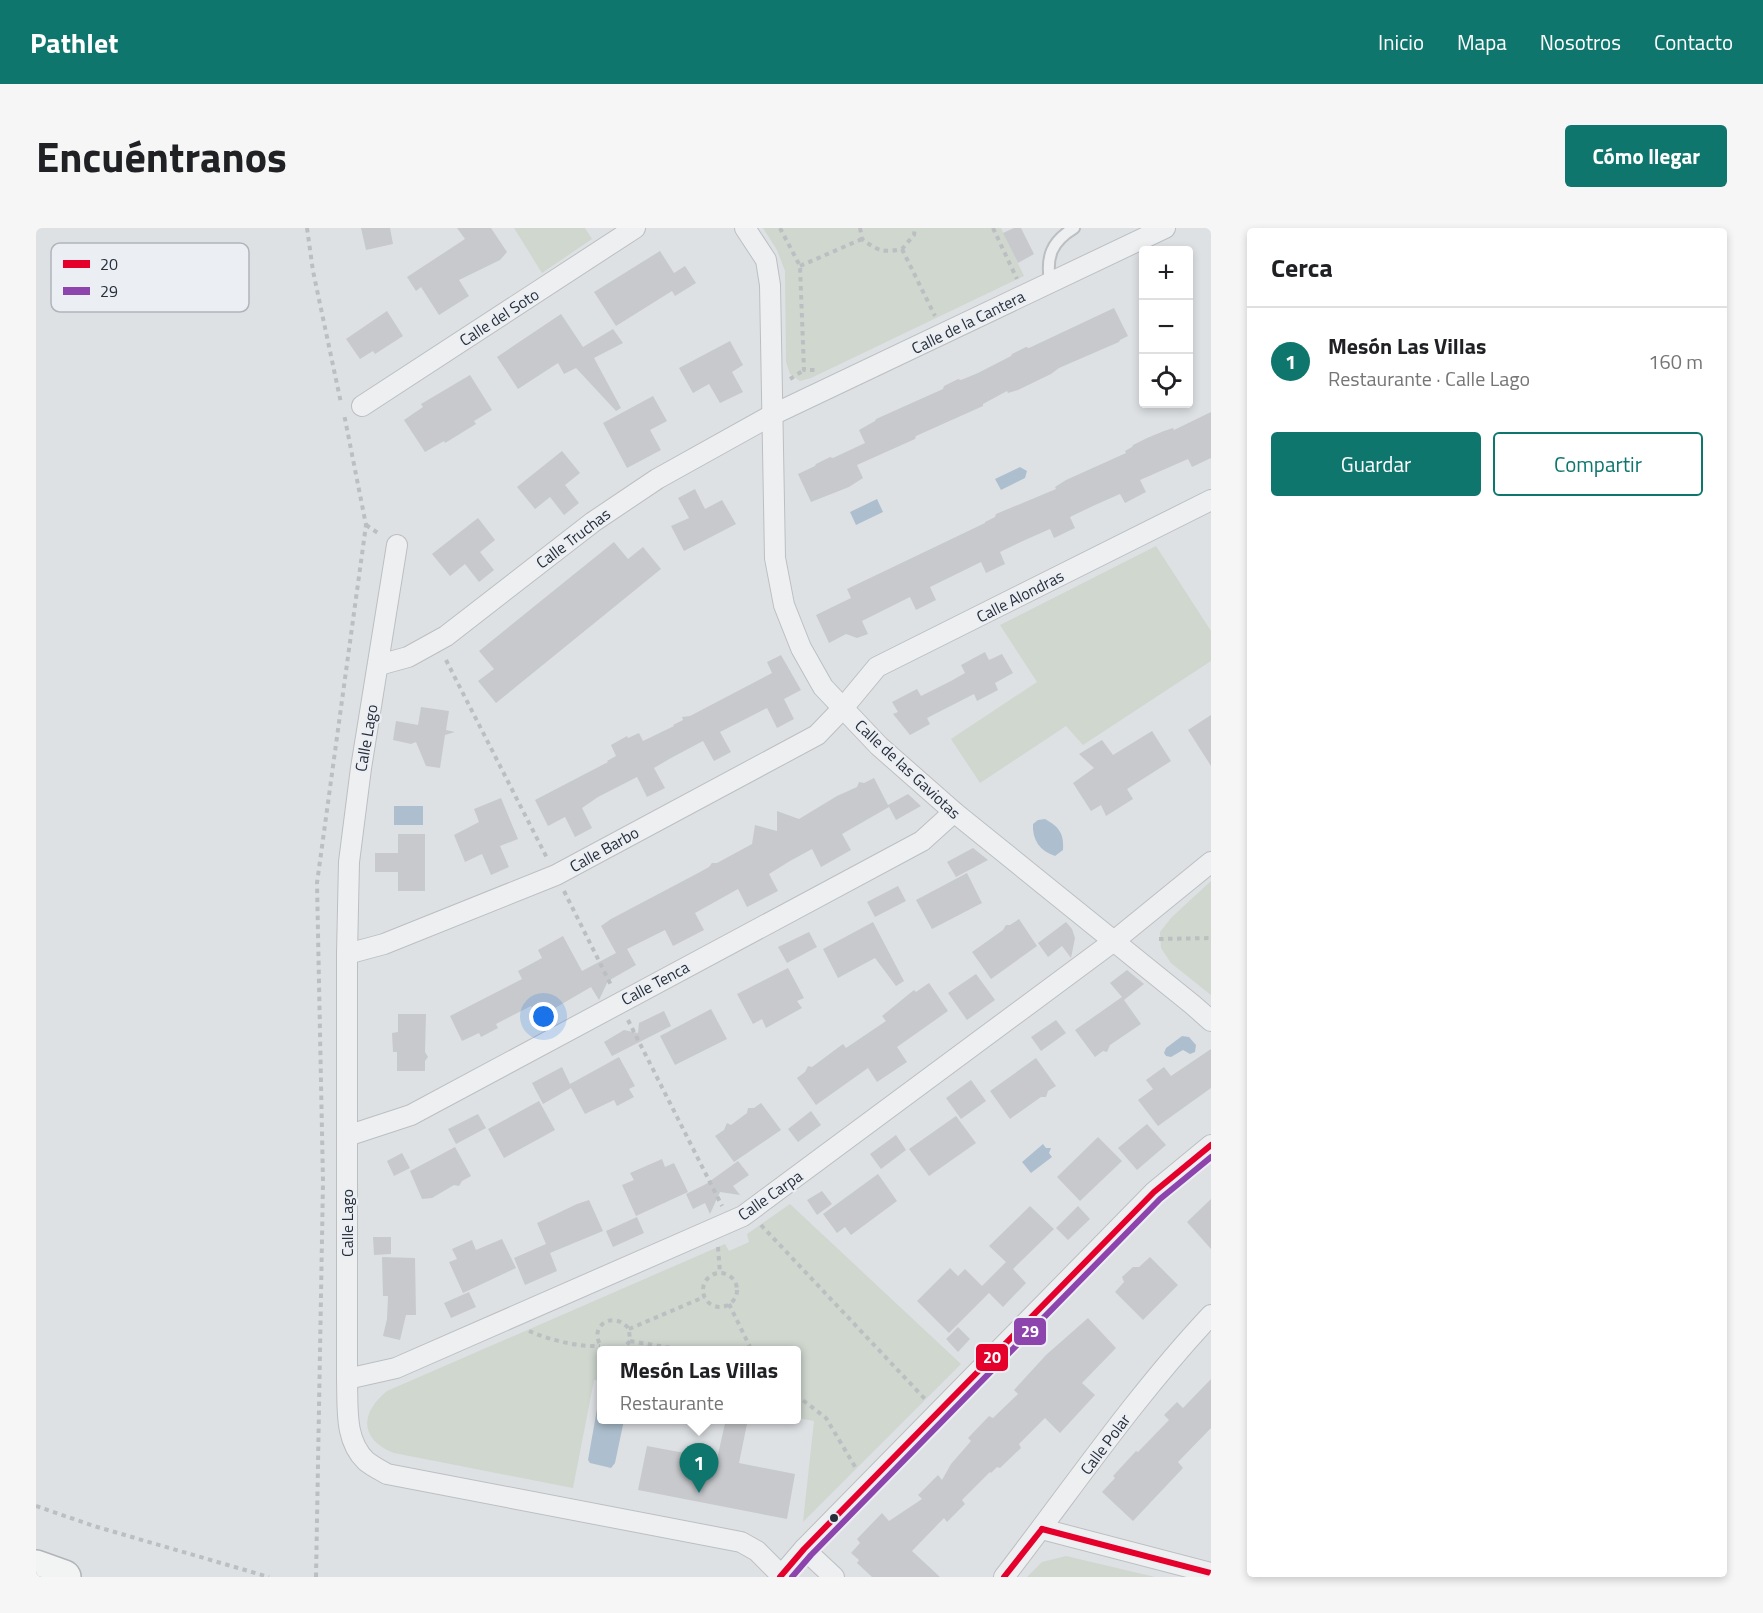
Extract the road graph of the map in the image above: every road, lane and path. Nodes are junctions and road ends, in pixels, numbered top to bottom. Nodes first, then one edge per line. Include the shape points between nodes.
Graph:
1 (307, 228) edge
2 (635, 228) edge
3 (745, 228) edge
4 (780, 228) edge
5 (860, 228) edge
6 (915, 228) edge
7 (993, 228) edge
8 (1074, 228) edge
9 (1153, 230) edge
10 (862, 239) junction
11 (902, 249) junction
12 (800, 266) junction
13 (1015, 275) junction
14 (1005, 280) dead end
15 (1050, 282) junction
16 (1020, 285) dead end
17 (935, 314) junction
18 (925, 319) dead end
19 (939, 323) dead end
20 (823, 367) dead end
21 (804, 370) junction
22 (790, 380) dead end
23 (362, 406) dead end
24 (772, 415) junction
25 (1211, 500) edge
26 (366, 525) dead end
27 (397, 545) dead end
28 (446, 660) dead end
29 (379, 665) junction
30 (843, 708) junction
31 (954, 813) junction
32 (549, 862) dead end
33 (1211, 862) edge
34 (562, 888) dead end
35 (1211, 938) edge
36 (1159, 939) dead end
37 (1114, 941) junction
38 (347, 954) junction
39 (614, 992) dead end
40 (627, 1017) dead end
41 (1211, 1022) edge
42 (347, 1136) junction
43 (1211, 1145) edge
44 (724, 1210) dead end
45 (759, 1222) dead end
46 (718, 1244) dead end
47 (720, 1273) junction
48 (705, 1297) junction
49 (729, 1304) junction
50 (1211, 1314) edge
51 (523, 1328) dead end
52 (629, 1329) junction
53 (630, 1341) junction
54 (600, 1346) joint
55 (626, 1346) edge
56 (659, 1346) edge
57 (748, 1346) edge
58 (347, 1379) junction
59 (801, 1399) edge
60 (927, 1401) dead end
61 (858, 1472) dead end
62 (36, 1506) edge
63 (1042, 1529) junction
64 (804, 1549) junction
65 (36, 1567) edge
66 (1211, 1573) edge
67 (781, 1576) edge
68 (64, 1577) edge
69 (269, 1577) edge
70 (834, 1577) edge
71 (1004, 1577) edge

1 - 26 path
2 - 23 street, Calle del Soto
3 - 24 street, Calle de las Gaviotas via 766,260 770,285
4 - 12 path
5 - 10 path
6 - 11 path
7 - 13 path
8 - 15 lane via 1052,248 1047,266
9 - 15 street, Calle de la Cantera
10 - 11 path via 886,252
10 - 12 path
11 - 17 path
12 - 21 path
13 - 14 path
13 - 16 path
15 - 24 street, Calle de la Cantera
17 - 18 path
17 - 19 path
20 - 21 path
21 - 22 path
24 - 29 street, Calle Truchas via 657,479 592,522 446,636 408,657
24 - 30 street, Calle de las Gaviotas via 775,558 784,605 801,648 824,687
25 - 30 street, Calle Alondras via 877,667
27 - 29 street, Calle Lago
28 - 32 path
29 - 38 street, Calle Lago via 349,862
30 - 31 street, Calle de las Gaviotas
30 - 38 street, Calle Barbo via 817,735 556,875 384,944
31 - 37 street, Calle de las Gaviotas
31 - 42 street, Calle Tenca via 922,841 411,1114
33 - 37 street
34 - 39 path
35 - 36 path
37 - 41 street, Calle de las Gaviotas
37 - 58 street, Calle Carpa via 743,1216 396,1368
38 - 42 street, Calle Lago
40 - 44 path
42 - 58 street, Calle Lago
43 - 64 street via 1154,1192
45 - 60 path
46 - 47 path
47 - 48 path via 706,1280
47 - 49 path via 728,1275 737,1289
48 - 49 path via 715,1306
48 - 52 path
49 - 57 path
50 - 63 street, Calle Polar via 1096,1454
51 - 54 path via 568,1342
52 - 53 path
52 - 54 path via 617,1320 602,1324 597,1338
53 - 55 path
53 - 56 path
58 - 67 street, Calle Lago via 348,1425 353,1446 367,1462 387,1474 741,1542 757,1551
59 - 61 path via 826,1418
62 - 69 path
63 - 66 street
63 - 71 street, Calle Polar
64 - 67 street
64 - 70 street
65 - 68 highway

